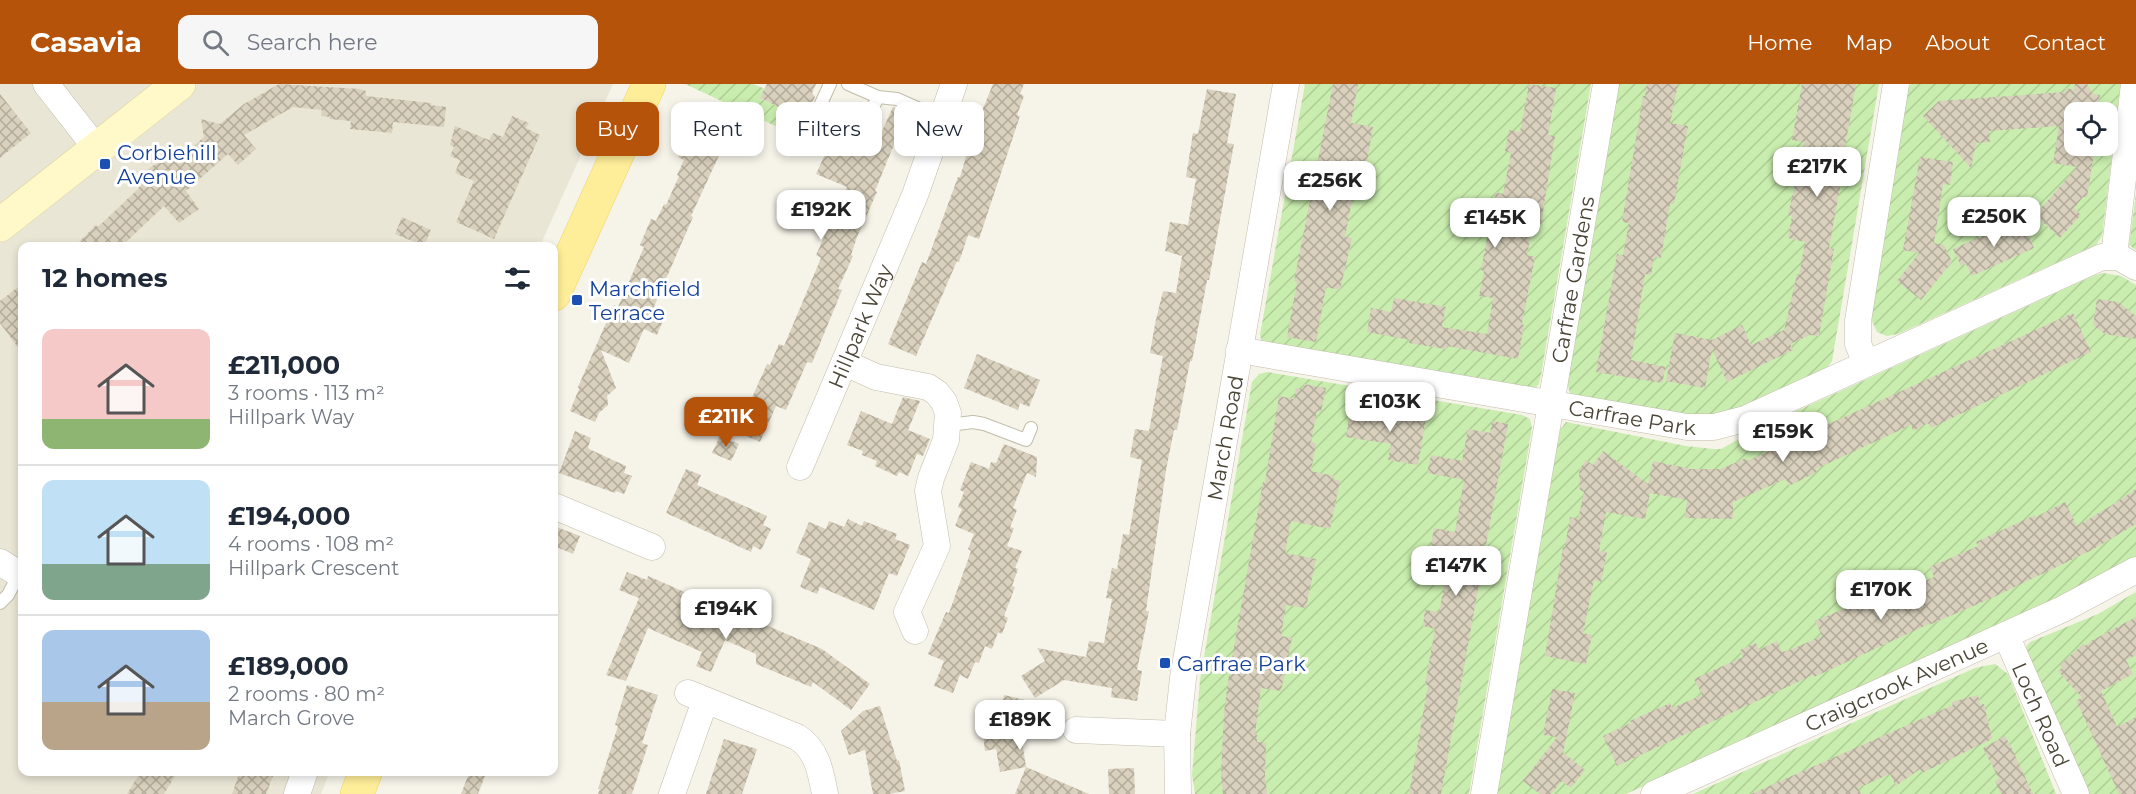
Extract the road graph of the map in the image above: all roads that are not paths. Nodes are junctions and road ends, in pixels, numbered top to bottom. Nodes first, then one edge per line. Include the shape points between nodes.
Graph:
1 (46, 84) edge
2 (179, 84) edge
3 (649, 84) edge
4 (830, 84) edge
5 (848, 84) edge
6 (954, 84) edge
7 (1286, 84) edge
8 (1606, 84) edge
9 (1896, 84) edge
10 (2134, 84) edge
11 (878, 97) junction
12 (822, 102) edge
13 (876, 102) edge
14 (904, 102) edge
15 (948, 102) edge
16 (97, 149) junction
17 (929, 156) edge
18 (0, 225) edge
19 (2114, 256) junction
20 (2136, 267) edge
21 (558, 285) edge
22 (1239, 350) junction
23 (845, 363) junction
24 (1866, 363) junction
25 (1550, 403) junction
26 (949, 425) junction
27 (1031, 428) dead end
28 (800, 467) dead end
29 (558, 508) edge
30 (652, 547) dead end
31 (2136, 570) edge
32 (14, 571) edge
33 (0, 603) edge
34 (915, 631) dead end
35 (2006, 635) junction
36 (1076, 730) dead end
37 (1177, 734) junction
38 (303, 776) edge
39 (364, 776) edge
40 (297, 794) edge
41 (357, 794) edge
42 (672, 794) edge
43 (825, 794) edge
44 (1178, 794) edge
45 (1484, 794) edge
46 (1654, 794) edge
47 (2076, 794) edge

1 - 16 street
2 - 16 street
3 - 21 main road
4 - 12 lane
5 - 11 lane
6 - 15 street, Hillpark Way
7 - 22 street, March Road
8 - 25 street, Carfrae Gardens
9 - 24 street via 1858,321 1858,344
10 - 19 street
11 - 13 lane
11 - 14 lane
16 - 18 street
17 - 23 street, Hillpark Way
19 - 20 street
19 - 24 street, Carfrae Park via 2102,257
22 - 25 street, Carfrae Park
22 - 37 street, March Road via 1183,678
23 - 26 street via 876,377 928,387 944,402
23 - 28 street, Hillpark Way
24 - 25 street, Carfrae Park via 1745,419 1714,427 1687,427
25 - 45 street, Carfrae Gardens
26 - 27 lane via 984,423 1026,440
26 - 34 street via 928,492 937,546 907,612
29 - 30 street
31 - 35 street, Craigcrook Avenue
32 - 33 lane via 8,595
35 - 46 street, Craigcrook Avenue
35 - 47 street, Loch Road
36 - 37 street
37 - 44 street, March Road
38 - 40 street
39 - 41 main road
42 - 43 street via 696,697 805,742 818,765

